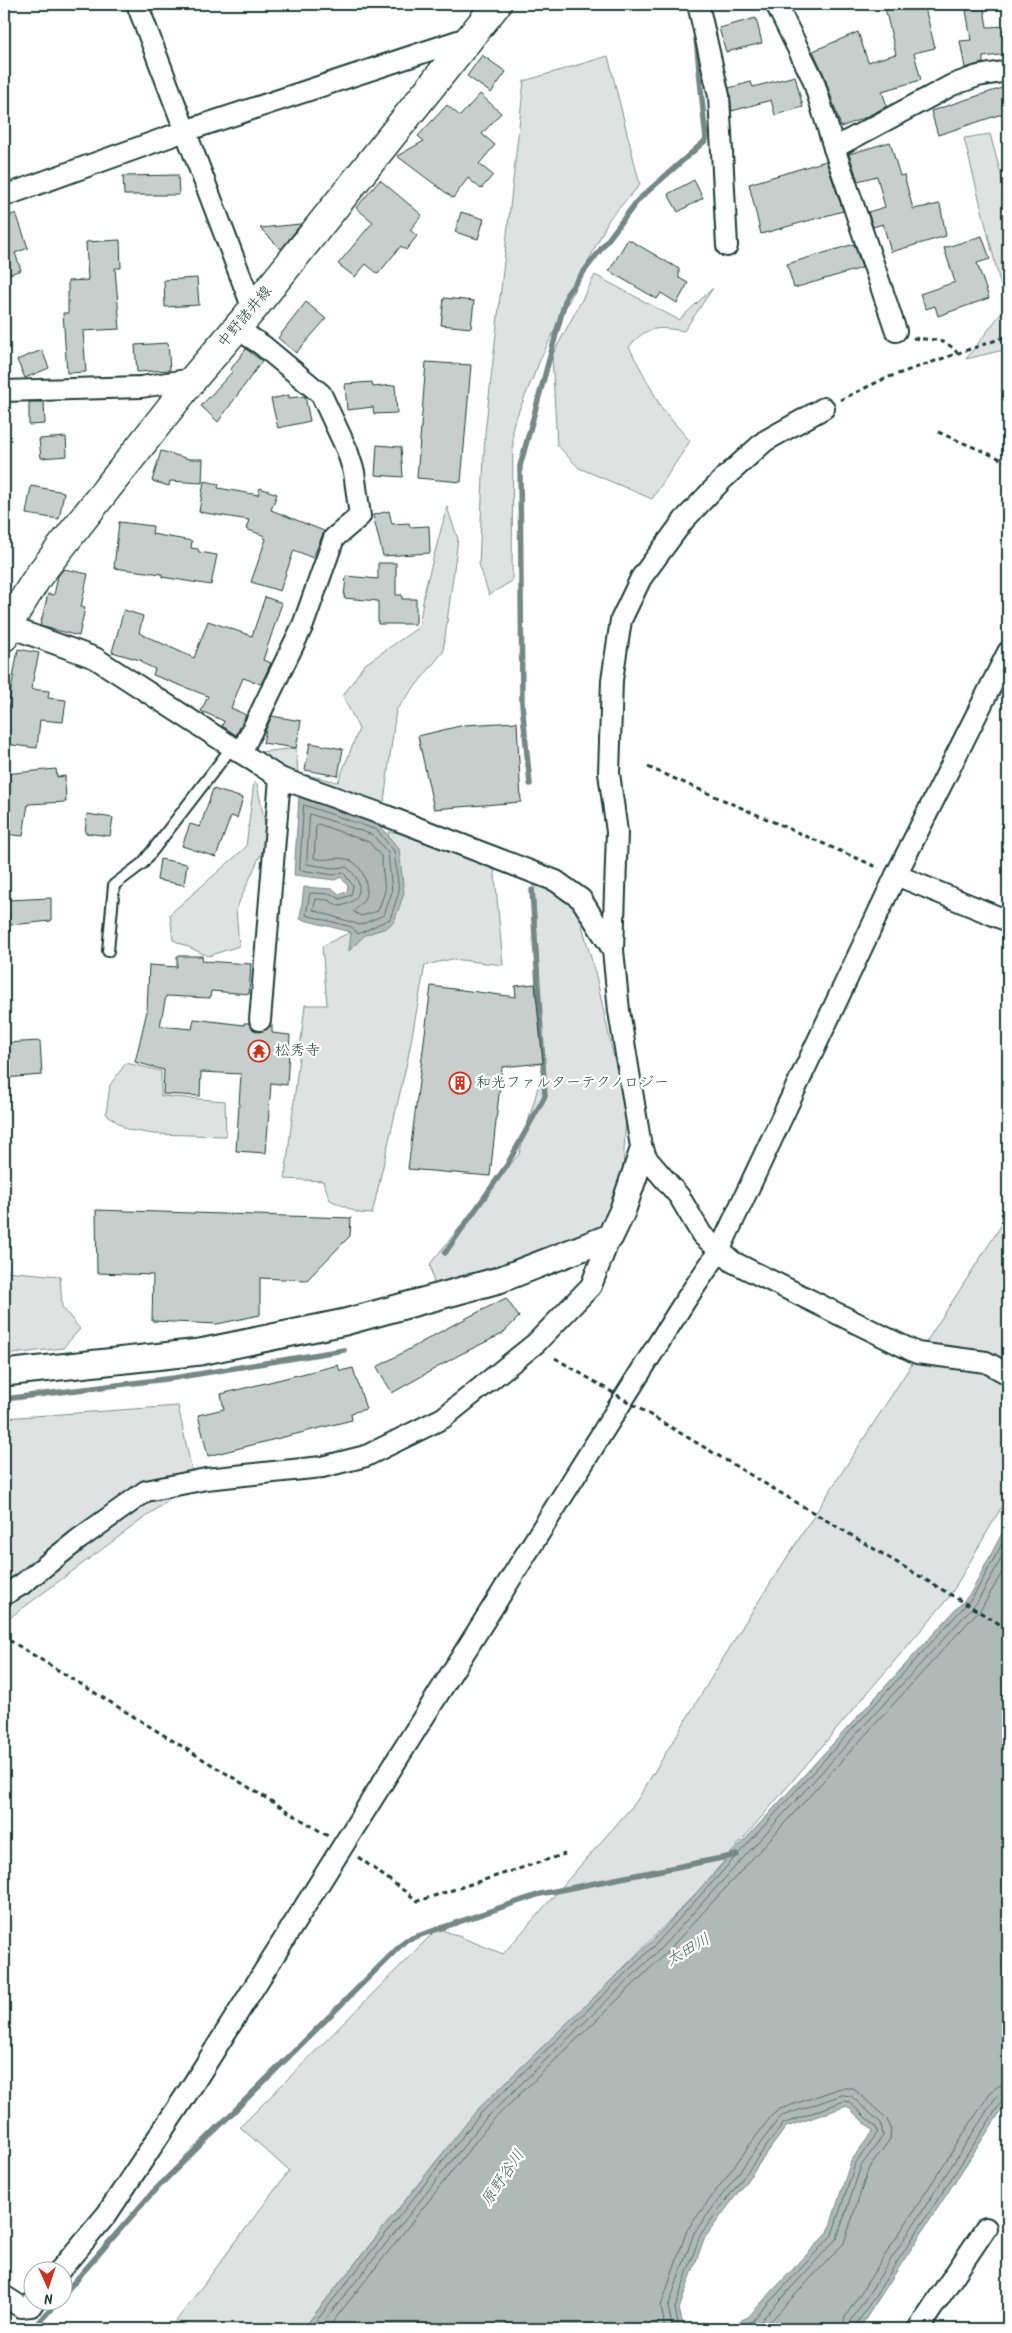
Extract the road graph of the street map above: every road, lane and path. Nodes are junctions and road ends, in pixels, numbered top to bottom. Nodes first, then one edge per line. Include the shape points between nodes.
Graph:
1 (137, 4) edge
2 (497, 4) edge
3 (698, 4) edge
4 (776, 4) edge
5 (470, 37) junction
6 (1008, 71) edge
7 (185, 131) junction
8 (834, 148) junction
9 (4, 196) edge
10 (727, 246) dead end
11 (245, 318) junction
12 (896, 332) joint
13 (1008, 336) edge
14 (958, 354) junction
15 (194, 379) junction
16 (4, 391) edge
17 (824, 408) joint
18 (938, 432) dead end
19 (1008, 462) edge
20 (5, 629) edge
21 (1008, 652) edge
22 (237, 750) junction
23 (648, 767) dead end
24 (280, 778) junction
25 (896, 875) junction
26 (1008, 921) edge
27 (613, 950) junction
28 (108, 951) dead end
29 (260, 1020) dead end
30 (642, 1153) junction
31 (610, 1237) junction
32 (719, 1251) junction
33 (555, 1358) dead end
34 (4, 1373) edge
35 (1008, 1374) edge
36 (4, 1595) edge
37 (1008, 1629) edge
38 (9, 1640) dead end
39 (343, 1846) junction
40 (565, 1854) dead end
41 (986, 2228) dead end
42 (68, 2260) edge
43 (4, 2296) edge
44 (22, 2307) edge
45 (918, 2329) edge

1 - 7 street
2 - 5 main road, 中野諸井線
3 - 10 street via 719,96
4 - 8 street via 813,79
5 - 7 street
5 - 11 main road, 中野諸井線
6 - 8 street via 952,85
7 - 9 street
7 - 11 street
8 - 12 street
11 - 15 main road, 中野諸井線
11 - 22 street via 262,345 321,394 347,450 354,472 360,516 334,538 303,625
12 - 14 path via 900,338 942,340 953,346
13 - 14 path
14 - 17 path via 886,378
15 - 16 street via 141,386
15 - 20 main road, 中野諸井線 via 39,575
17 - 27 street via 765,441 723,479 684,520 641,578 621,620 612,680 609,773 617,832
18 - 19 path
20 - 22 street via 95,658
21 - 25 street
22 - 24 street
22 - 28 lane via 144,863 114,885
23 - 25 path
24 - 27 street via 556,881 581,900
24 - 29 street
25 - 26 street
25 - 32 street
27 - 30 street via 619,1011
30 - 31 street
30 - 32 street via 679,1196 702,1235
31 - 34 street via 499,1280 345,1322 200,1352
31 - 36 street via 591,1286 536,1343 443,1418 366,1456 322,1467 206,1479 146,1491
32 - 35 street via 769,1282 917,1353 986,1362
32 - 39 street via 685,1300
33 - 37 path, bridge
38 - 39 path
39 - 40 path via 418,1901
39 - 42 street via 140,2165 107,2214
41 - 45 street
43 - 44 street

